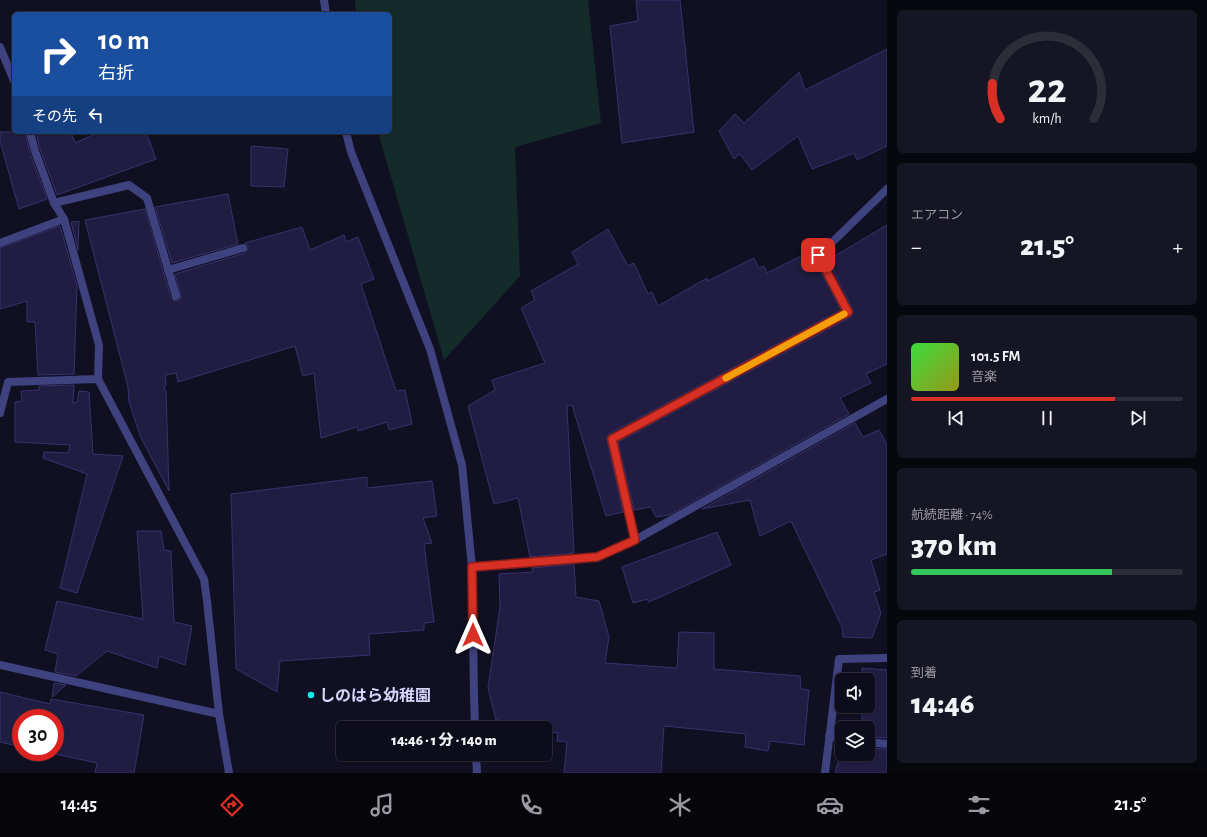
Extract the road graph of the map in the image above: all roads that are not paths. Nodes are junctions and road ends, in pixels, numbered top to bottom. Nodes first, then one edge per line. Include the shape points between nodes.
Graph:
1 (324, 0) edge
2 (326, 12) edge
3 (0, 47) edge
4 (12, 76) edge
5 (31, 134) edge
6 (346, 134) edge
7 (887, 190) edge
8 (54, 203) junction
9 (64, 218) junction
10 (0, 243) edge
11 (243, 248) dead end
12 (168, 270) junction
13 (176, 296) dead end
14 (98, 379) junction
15 (887, 400) edge
16 (0, 413) edge
17 (635, 540) junction
18 (472, 567) junction
19 (887, 658) edge
20 (0, 665) edge
21 (219, 714) junction
22 (475, 721) edge
23 (829, 736) junction
24 (835, 737) edge
25 (875, 743) edge
26 (887, 744) edge
27 (476, 761) edge
28 (229, 773) edge
29 (477, 773) edge
30 (825, 773) edge

1 - 2 street
3 - 4 street
5 - 8 street
6 - 18 street via 351,152 430,349 462,465
7 - 17 street via 818,255 848,312 612,439
8 - 9 street
8 - 12 street via 128,184 147,198
9 - 10 street
9 - 14 street via 99,345
11 - 12 street
12 - 13 street
14 - 16 street via 8,382
14 - 21 street via 204,579
15 - 17 street
17 - 18 street via 597,557
18 - 22 street
19 - 23 street via 839,659
20 - 21 street
21 - 28 street
23 - 24 street
23 - 30 street
25 - 26 street
27 - 29 street

